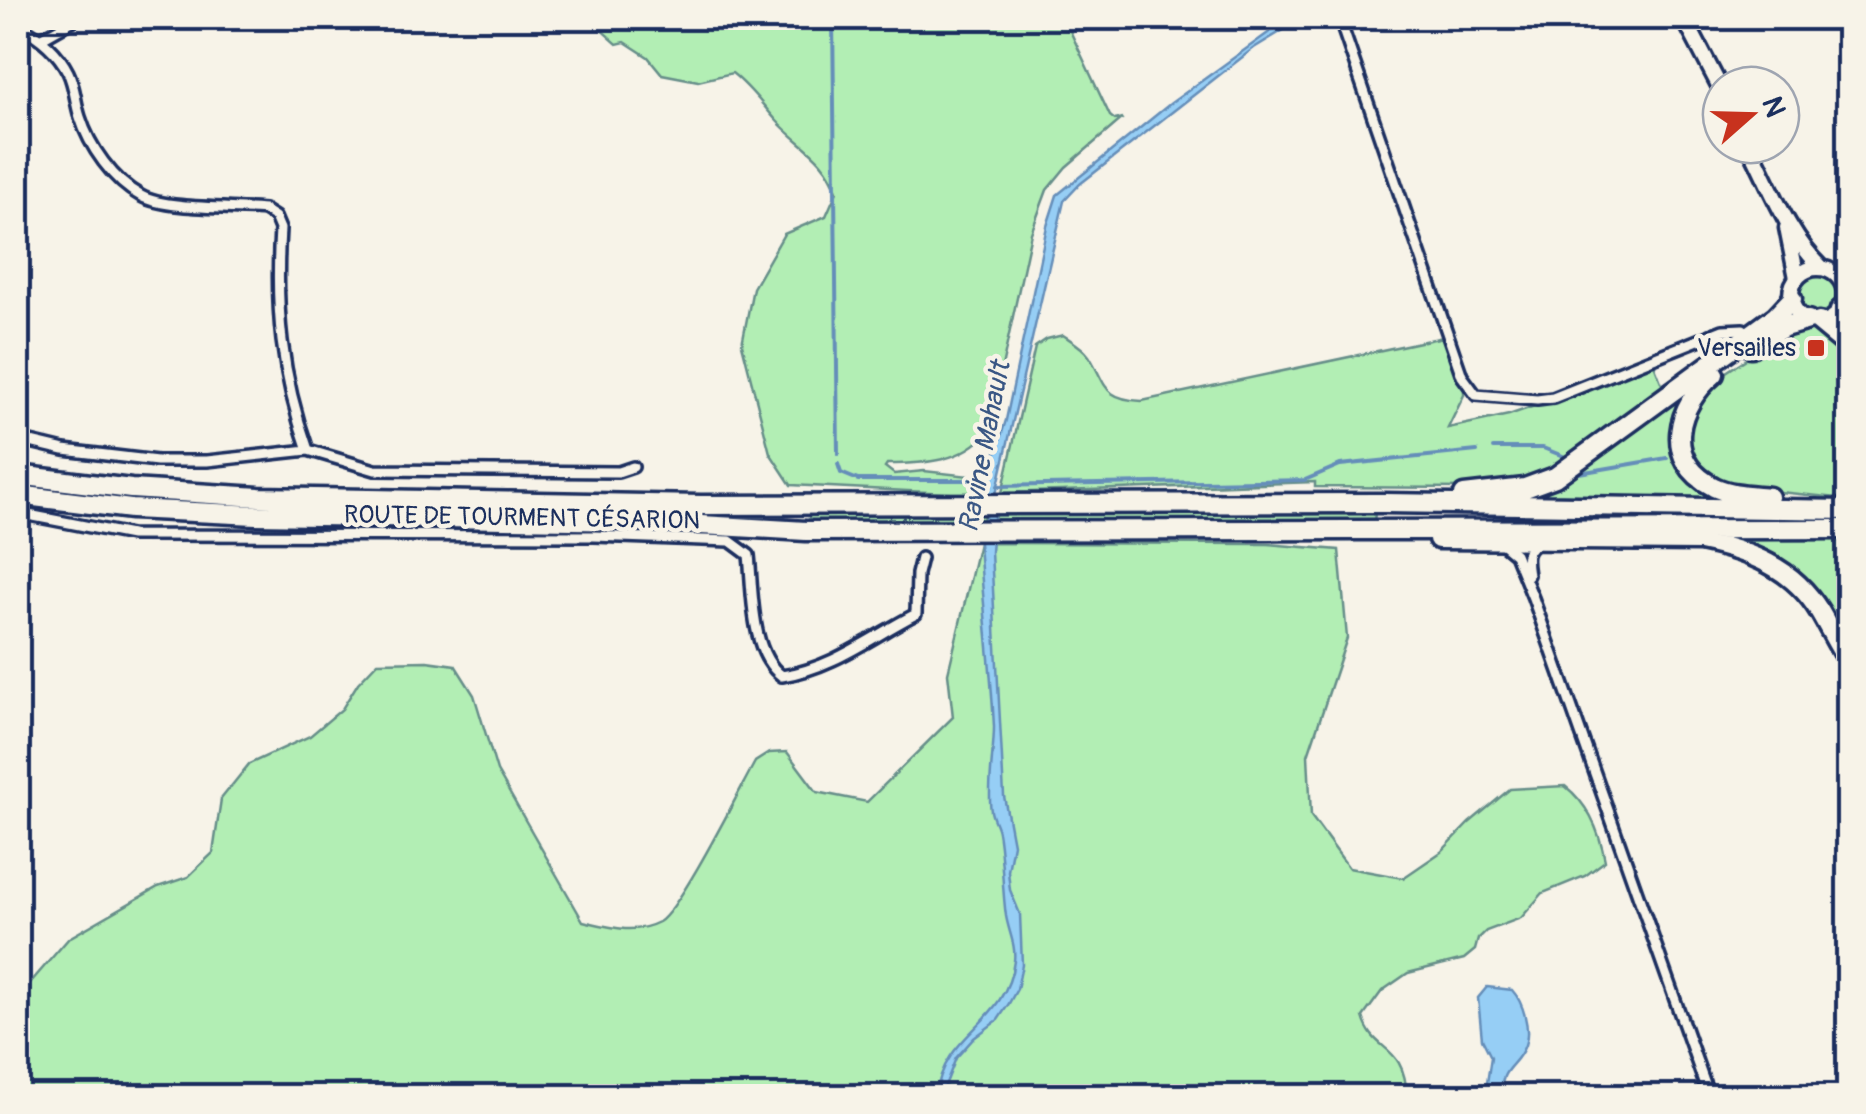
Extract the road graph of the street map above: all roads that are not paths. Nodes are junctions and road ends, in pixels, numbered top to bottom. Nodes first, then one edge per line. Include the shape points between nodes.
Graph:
1 (77, 18) edge
2 (1340, 18) edge
3 (1684, 18) edge
4 (18, 25) edge
5 (40, 39) junction
6 (1708, 65) edge
7 (1759, 165) edge
8 (1781, 208) junction
9 (1822, 268) junction
10 (1843, 276) edge
11 (1797, 278) junction
12 (1845, 298) edge
13 (1792, 299) junction
14 (1814, 321) junction
15 (1848, 328) edge
16 (1750, 335) junction
17 (1848, 346) edge
18 (18, 439) edge
19 (308, 450) junction
20 (633, 467) dead end
21 (18, 475) edge
22 (18, 495) edge
23 (1384, 503) junction
24 (1848, 510) edge
25 (18, 513) edge
26 (1848, 529) edge
27 (1227, 530) junction
28 (1543, 540) junction
29 (1474, 541) junction
30 (921, 558) dead end
31 (1532, 598) junction
32 (1848, 600) edge
33 (1848, 631) edge
34 (1848, 662) edge
35 (1709, 1096) edge

1 - 5 street
2 - 16 street via 1472,392 1545,400 1723,330
3 - 6 main road
4 - 5 street
5 - 19 street via 68,73 92,145 140,196 264,210 275,217 280,339
7 - 8 main road
8 - 9 main road
8 - 11 main road
9 - 10 main road
9 - 11 main road
10 - 12 main road
11 - 13 main road
12 - 14 main road via 1831,318
12 - 15 highway
13 - 14 main road via 1798,313
13 - 16 highway
14 - 17 highway
14 - 24 highway via 1773,334 1698,388 1682,418 1680,442 1695,472 1721,490
16 - 23 highway via 1547,481
18 - 19 street via 184,462
19 - 20 street via 375,470
21 - 23 highway via 259,497
22 - 27 highway via 131,510 806,531
23 - 24 highway
25 - 30 street, ROUTE DE TOURMENT CÉSARION via 131,535 730,541 748,555 762,645 782,676 843,657 916,614
26 - 27 highway
27 - 29 highway
28 - 29 highway
28 - 31 street via 1526,554
28 - 34 highway via 1700,541 1756,556 1806,592
29 - 31 street via 1511,550
31 - 35 street
32 - 33 highway

